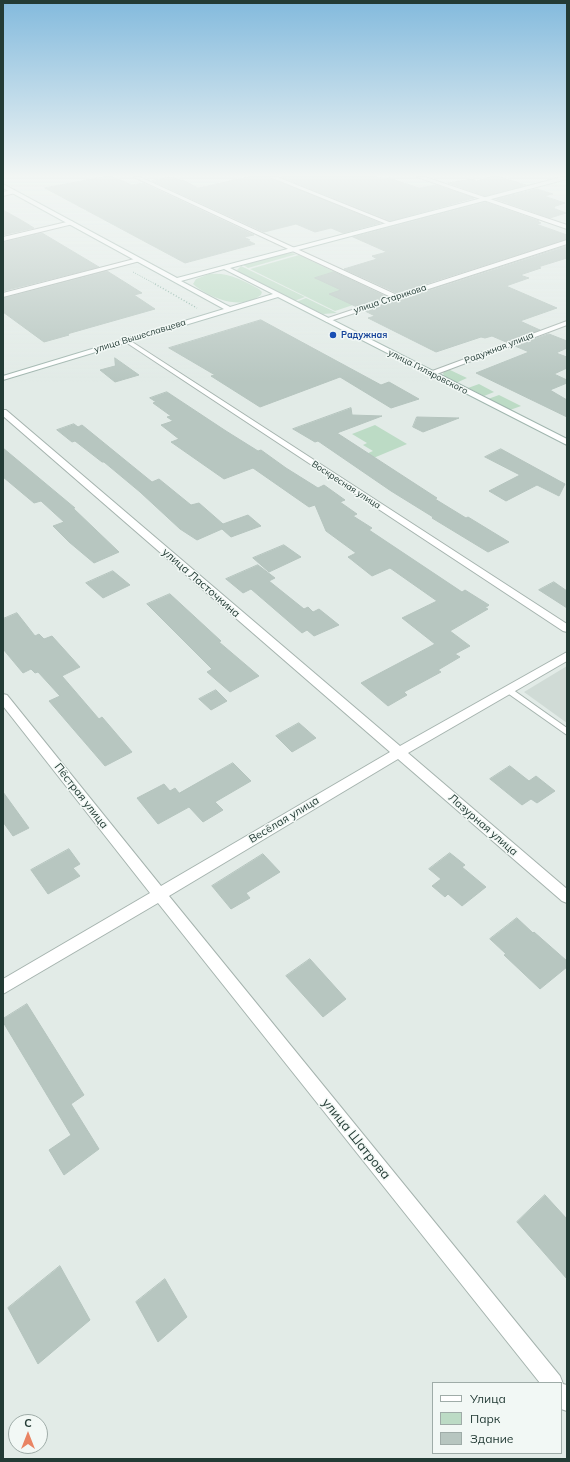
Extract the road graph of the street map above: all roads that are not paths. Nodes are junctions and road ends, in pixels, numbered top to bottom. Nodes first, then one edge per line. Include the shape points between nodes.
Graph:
1 (111, 245) edge
2 (286, 245) edge
3 (309, 245) edge
4 (557, 245) edge
5 (294, 249) junction
6 (138, 260) junction
7 (226, 268) junction
8 (176, 280) junction
9 (3, 295) edge
10 (277, 295) junction
11 (396, 297) junction
12 (229, 309) junction
13 (327, 320) junction
14 (567, 323) edge
15 (126, 340) junction
16 (431, 373) junction
17 (3, 378) edge
18 (3, 412) edge
19 (567, 442) edge
20 (567, 629) edge
21 (567, 656) edge
22 (509, 690) junction
23 (3, 698) edge
24 (567, 732) edge
25 (399, 753) junction
26 (158, 894) junction
27 (567, 897) edge
28 (3, 987) edge
29 (552, 1382) edge

1 - 6 street
2 - 5 street
3 - 5 street
4 - 11 street, улица Старикова
5 - 7 street
5 - 11 street
6 - 8 street
6 - 9 street
7 - 8 street
7 - 10 street, улица Гиляровского
8 - 12 street
10 - 12 street, улица Вышеславцева
10 - 13 street, улица Гиляровского
11 - 13 street, улица Старикова
12 - 15 street, улица Вышеславцева
13 - 16 street, улица Гиляровского
14 - 16 street, Радужная улица
15 - 17 street, улица Вышеславцева
15 - 20 street, Воскресная улица
16 - 19 street, улица Гиляровского
18 - 25 street, улица Ласточкина
21 - 22 street, Весёлая улица
22 - 24 lane
22 - 25 street, Весёлая улица
23 - 26 street, Пёстрая улица
25 - 26 street, Весёлая улица
25 - 27 street, Лазурная улица
26 - 28 street, Весёлая улица
26 - 29 street, улица Шатрова

